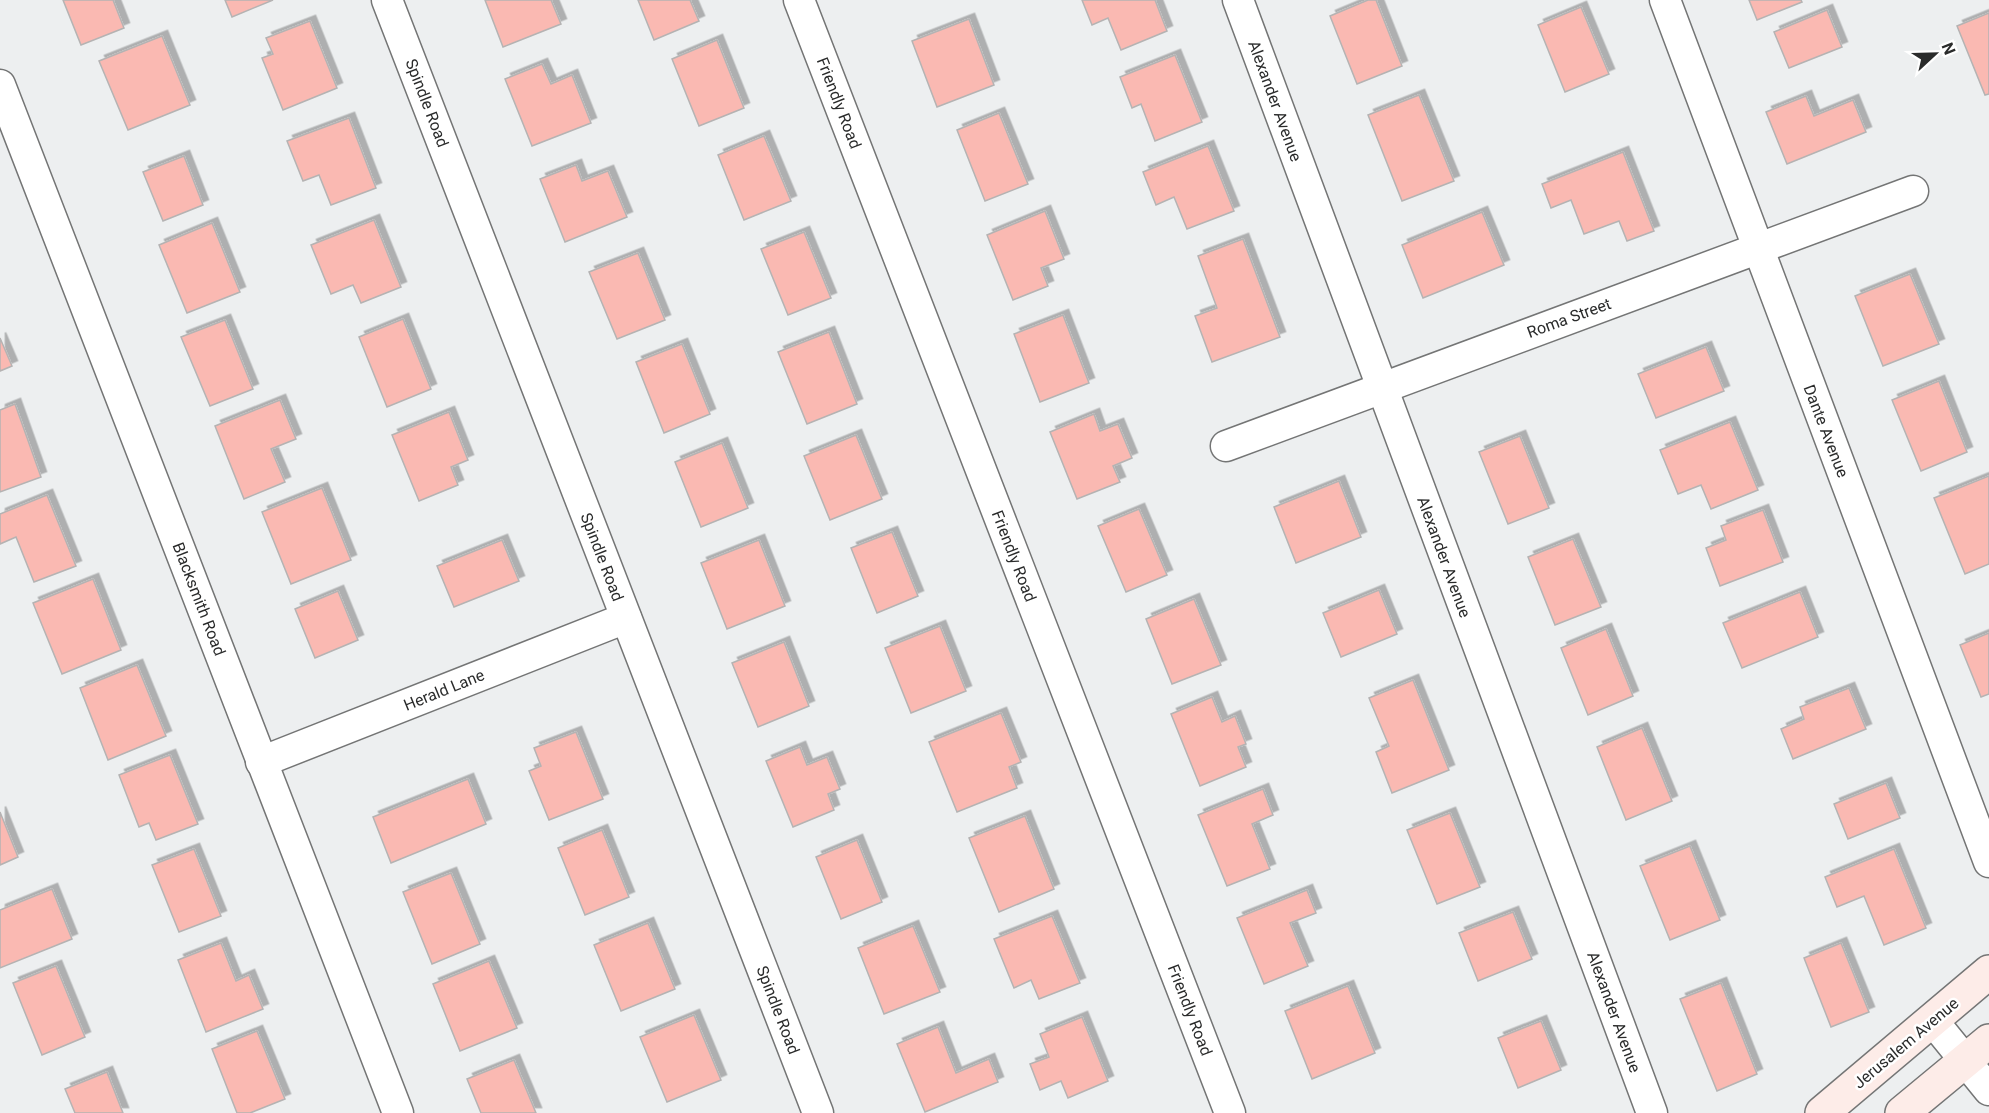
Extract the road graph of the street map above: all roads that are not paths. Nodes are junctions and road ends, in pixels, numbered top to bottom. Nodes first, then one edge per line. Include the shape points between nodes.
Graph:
1 (387, 0) edge
2 (799, 0) edge
3 (1238, 0) edge
4 (1665, 0) edge
5 (0, 85) edge
6 (9, 133) edge
7 (1913, 191) dead end
8 (1757, 248) junction
9 (1381, 387) junction
10 (1226, 446) dead end
11 (626, 618) junction
12 (261, 762) junction
13 (1989, 861) edge
14 (1989, 972) edge
15 (1932, 1021) junction
16 (1977, 1051) edge
17 (1989, 1090) edge
18 (398, 1113) edge
19 (818, 1113) edge
20 (1230, 1113) edge
21 (1652, 1113) edge
22 (1822, 1113) edge
23 (1902, 1113) edge

1 - 11 street, Spindle Road
2 - 20 street, Friendly Road
3 - 9 street, Alexander Avenue
4 - 8 street, Dante Avenue
5 - 6 street, Blacksmith Road
6 - 12 street, Blacksmith Road
7 - 8 street, Roma Street
8 - 9 street, Roma Street
8 - 13 street, Dante Avenue
9 - 10 street, Roma Street
9 - 21 street, Alexander Avenue
11 - 12 street, Herald Lane
11 - 19 street, Spindle Road
12 - 18 street, Blacksmith Road
14 - 15 main road, Jerusalem Avenue
15 - 16 street
15 - 22 main road, Jerusalem Avenue
16 - 17 street
16 - 23 main road

